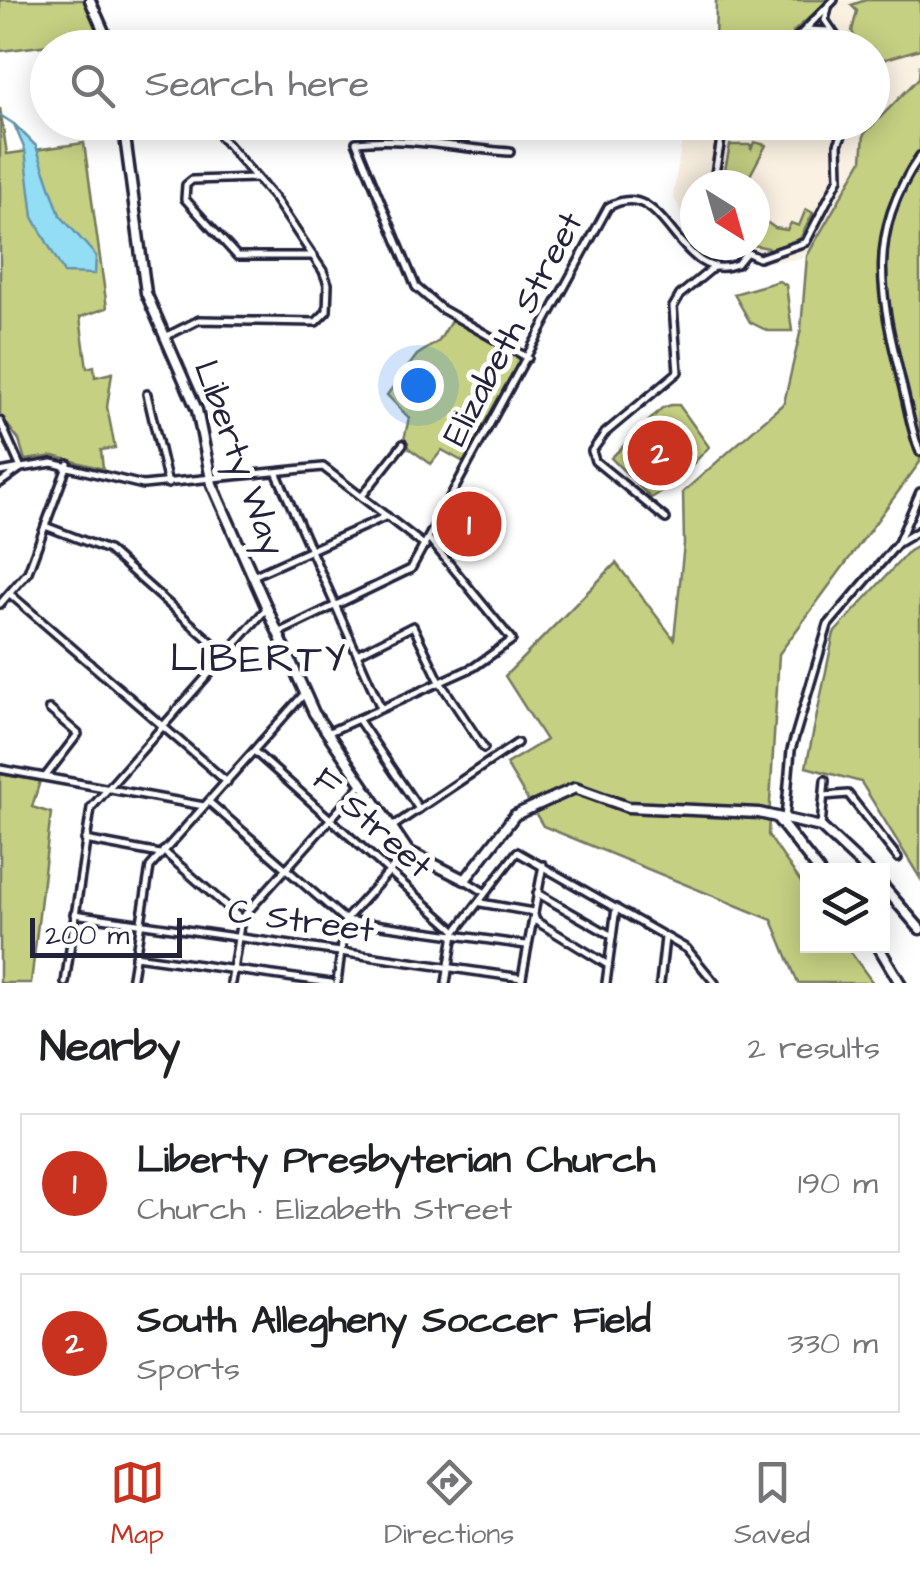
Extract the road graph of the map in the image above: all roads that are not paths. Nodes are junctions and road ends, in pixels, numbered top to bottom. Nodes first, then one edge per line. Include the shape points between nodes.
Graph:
1 (90, 0) edge
2 (831, 2) edge
3 (104, 30) edge
4 (805, 30) edge
5 (831, 30) edge
6 (125, 140) edge
7 (224, 140) edge
8 (721, 140) edge
9 (840, 140) edge
10 (510, 152) dead end
11 (920, 156) edge
12 (716, 170) edge
13 (257, 178) junction
14 (770, 255) edge
15 (314, 256) junction
16 (740, 260) edge
17 (714, 266) junction
18 (164, 338) junction
19 (528, 358) junction
20 (147, 394) dead end
21 (0, 421) edge
22 (403, 444) dead end
23 (920, 452) edge
24 (68, 464) junction
25 (21, 468) junction
26 (0, 472) edge
27 (277, 472) junction
28 (211, 479) junction
29 (0, 483) edge
30 (168, 484) junction
31 (920, 492) edge
32 (362, 496) junction
33 (388, 516) junction
34 (666, 519) dead end
35 (45, 526) junction
36 (920, 530) edge
37 (430, 540) junction
38 (898, 543) junction
39 (426, 547) junction
40 (311, 550) junction
41 (253, 576) junction
42 (10, 594) junction
43 (0, 604) edge
44 (266, 608) junction
45 (338, 608) junction
46 (278, 634) junction
47 (358, 653) junction
48 (225, 654) junction
49 (440, 682) junction
50 (305, 693) junction
51 (49, 708) dead end
52 (382, 708) junction
53 (358, 719) junction
54 (162, 726) junction
55 (327, 733) junction
56 (517, 743) dead end
57 (484, 748) dead end
58 (256, 752) junction
59 (0, 769) edge
60 (45, 777) junction
61 (825, 780) dead end
62 (227, 782) junction
63 (362, 784) junction
64 (109, 788) junction
65 (824, 796) junction
66 (207, 804) junction
67 (419, 809) junction
68 (330, 818) junction
69 (781, 818) junction
70 (392, 827) junction
71 (821, 827) junction
72 (85, 840) junction
73 (408, 850) junction
74 (161, 852) junction
75 (898, 858) dead end
76 (814, 863) edge
77 (860, 863) edge
78 (543, 865) junction
79 (285, 868) junction
80 (389, 872) junction
81 (466, 880) junction
82 (484, 892) junction
83 (537, 893) junction
84 (890, 893) edge
85 (481, 903) junction
86 (616, 908) junction
87 (533, 912) junction
88 (74, 914) junction
89 (241, 920) junction
90 (344, 920) junction
91 (140, 924) junction
92 (920, 929) edge
93 (455, 932) junction
94 (612, 936) junction
95 (238, 938) junction
96 (666, 938) junction
97 (526, 944) junction
98 (342, 951) junction
99 (882, 953) edge
100 (135, 956) junction
101 (448, 966) junction
102 (608, 966) junction
103 (233, 970) junction
104 (522, 980) edge
105 (66, 983) edge
106 (131, 983) edge
107 (231, 983) edge
108 (334, 983) edge
109 (446, 983) edge
110 (606, 983) edge
111 (660, 983) edge
112 (714, 983) edge
113 (900, 983) edge

1 - 3 street
2 - 4 street
2 - 5 street via 825,20
6 - 18 street, Liberty Way via 140,268
7 - 13 street
8 - 12 street
9 - 14 street via 839,178 813,235
10 - 19 street via 408,140 356,142 416,286 440,308
11 - 23 street via 890,216 880,293
13 - 15 street
13 - 15 street via 197,178 186,186 184,200 237,256
15 - 18 street via 328,284 327,311 316,322 199,320
16 - 17 street
17 - 19 street, Elizabeth Street via 692,256 649,206 617,202 600,214
17 - 34 street via 673,307 678,372 605,432 592,451 595,461
18 - 28 street, Liberty Way via 193,400
19 - 37 street, Elizabeth Street
20 - 30 street
21 - 25 street
22 - 32 street
24 - 25 street
24 - 30 street via 116,481
24 - 35 street
25 - 26 street
25 - 29 street
27 - 28 street
27 - 32 street via 323,467
27 - 40 street
28 - 30 street
28 - 41 street, Liberty Way
31 - 38 street
32 - 33 street
33 - 39 street
33 - 40 street
35 - 42 street via 28,572
35 - 48 street via 108,550
36 - 38 street
37 - 39 street, Elizabeth Street
37 - 49 street via 512,640
38 - 69 street via 828,625 791,750
39 - 45 street, Elizabeth Street via 405,575
40 - 41 street
40 - 45 street
41 - 44 street, Liberty Way
42 - 43 street
42 - 54 street
44 - 46 street, Liberty Way
44 - 48 street
45 - 46 street, Elizabeth Street
45 - 47 street
46 - 50 street, Liberty Way
47 - 49 street via 413,626
47 - 52 street
48 - 54 street
49 - 52 street
49 - 57 street
50 - 55 street, Liberty Way
50 - 58 street
51 - 60 street via 78,734
52 - 53 street
53 - 55 street
53 - 67 street
54 - 62 street
54 - 64 street
55 - 63 street, Liberty Way
56 - 67 street
58 - 62 street
58 - 68 street, F Street
59 - 60 street
60 - 64 street
61 - 65 street
62 - 66 street
63 - 68 street
63 - 70 street, Liberty Way
64 - 66 street
64 - 72 street via 91,808
65 - 71 street
65 - 75 street via 848,794
66 - 74 street
66 - 79 street
67 - 70 street
68 - 79 street
68 - 80 street, F Street
69 - 71 street
69 - 76 street
69 - 81 street via 628,807 566,789 515,815
70 - 73 street, Liberty Way
71 - 77 street
72 - 74 street
72 - 88 street
73 - 80 street
73 - 81 street, Liberty Way
74 - 89 street
74 - 91 street via 147,878
78 - 82 street via 517,852
78 - 83 street
78 - 86 street
79 - 89 street
79 - 90 street
80 - 90 street
80 - 93 street, F Street
81 - 82 street
82 - 85 street
83 - 87 street
83 - 94 street
84 - 92 street
85 - 87 street
85 - 93 street
86 - 94 street
86 - 96 street
87 - 97 street
87 - 102 street via 536,921
88 - 91 street, C Street
88 - 105 street
89 - 95 street
90 - 93 street
90 - 98 street
91 - 95 street, C Street
91 - 100 street
93 - 97 street
93 - 101 street
94 - 102 street
95 - 98 street, C Street
95 - 103 street
96 - 111 street
96 - 112 street via 698,958
97 - 104 street
98 - 101 street, C Street
98 - 108 street
99 - 113 street
100 - 103 street
100 - 106 street
101 - 104 street, C Street
101 - 109 street
102 - 110 street
103 - 107 street
103 - 108 street

